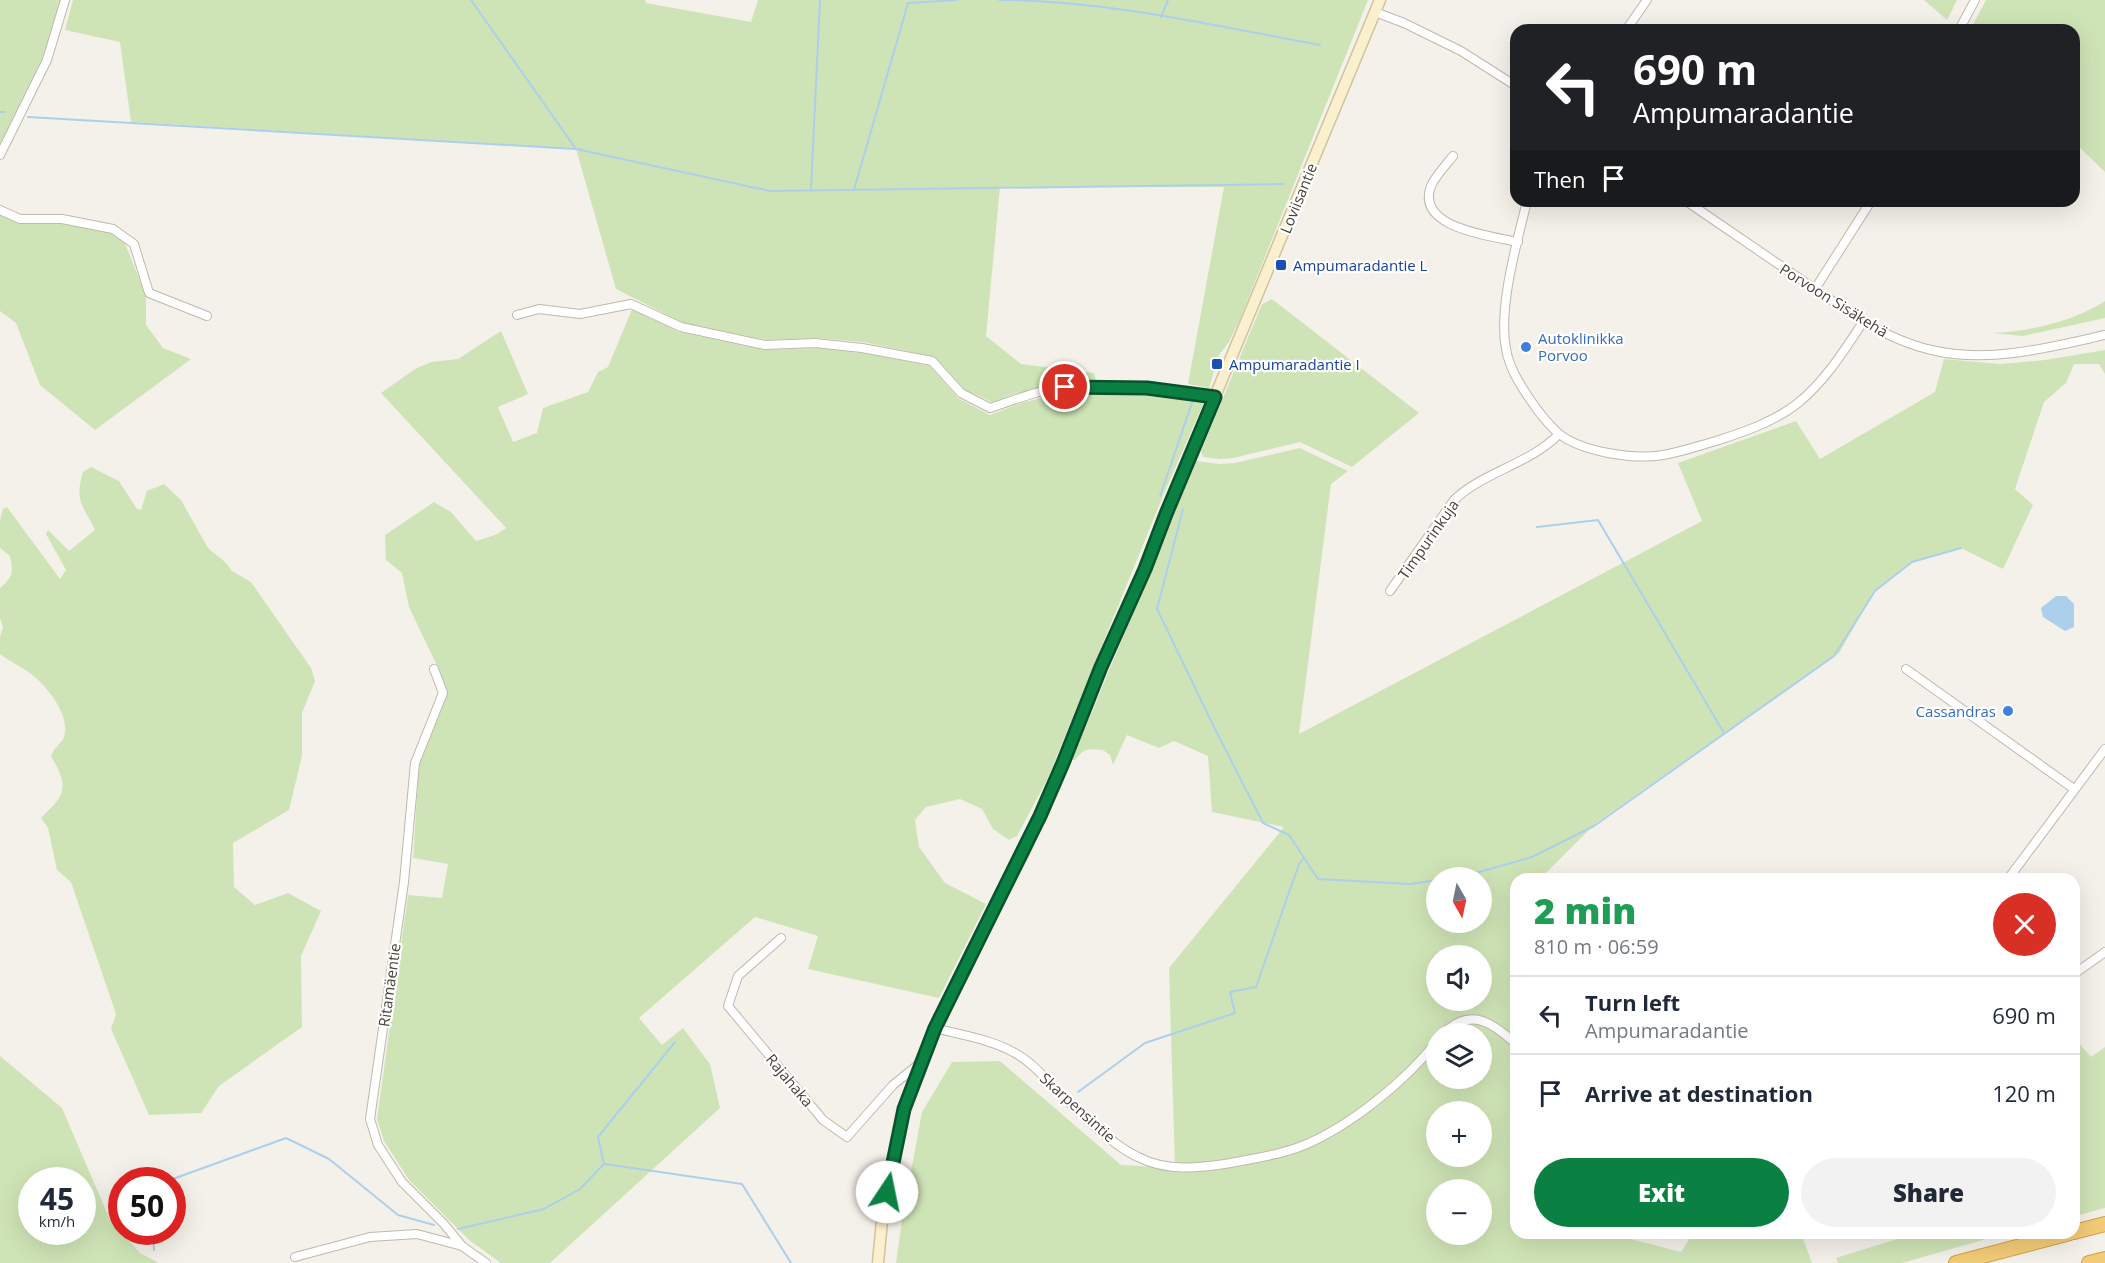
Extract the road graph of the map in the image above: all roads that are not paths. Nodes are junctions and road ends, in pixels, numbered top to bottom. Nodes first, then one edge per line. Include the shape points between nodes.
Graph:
1 (64, 0) edge
2 (1380, 0) edge
3 (1647, 0) edge
4 (1975, 0) edge
5 (1375, 12) junction
6 (1630, 24) edge
7 (1962, 24) edge
8 (1510, 82) edge
9 (0, 155) edge
10 (1453, 156) dead end
11 (1526, 207) edge
12 (1695, 207) edge
13 (1867, 207) edge
14 (0, 210) edge
15 (1518, 242) junction
16 (1815, 289) junction
17 (517, 315) dead end
18 (207, 316) dead end
19 (1863, 322) junction
20 (2105, 335) edge
21 (1215, 397) junction
22 (1559, 434) junction
23 (1390, 591) dead end
24 (434, 669) dead end
25 (1906, 669) dead end
26 (2105, 749) edge
27 (2074, 789) junction
28 (2012, 873) edge
29 (781, 938) dead end
30 (2105, 952) edge
31 (2080, 970) edge
32 (1456, 1023) edge
33 (1487, 1023) edge
34 (1492, 1025) edge
35 (935, 1028) junction
36 (1510, 1038) edge
37 (1426, 1054) edge
38 (920, 1063) junction
39 (2105, 1224) edge
40 (2080, 1230) edge
41 (2046, 1239) edge
42 (462, 1246) junction
43 (295, 1257) dead end
44 (2105, 1259) edge
45 (486, 1263) edge
46 (878, 1263) edge
47 (1956, 1263) edge
48 (2089, 1263) edge

1 - 9 street via 47,60
2 - 5 main road, Loviisantie
3 - 6 street
4 - 7 street
5 - 8 street via 1461,51
5 - 21 main road, Loviisantie
10 - 15 street via 1430,188 1429,204 1434,214 1452,225
11 - 15 street
12 - 16 street, Porvoon Sisäkehä
13 - 16 street
14 - 18 street via 20,219 62,219 113,229 134,244 149,292
15 - 22 street via 1505,311 1506,350 1519,384
16 - 19 street, Porvoon Sisäkehä
17 - 21 street via 539,309 580,314 632,304 681,327 765,345 815,343 932,361 961,393 990,408 1065,387 1147,388
19 - 20 street, Porvoon Sisäkehä via 1915,346 1957,354 2034,349
19 - 22 street via 1833,367 1810,392 1763,424 1684,451 1643,457 1606,453
21 - 35 main road, Loviisantie via 1024,852
22 - 23 street, Timpurinkuja via 1535,453 1473,483 1454,500
24 - 42 street, Ritamäentie via 443,693 415,763 404,882 370,1119 378,1145 402,1182
25 - 27 street
26 - 27 street
27 - 28 street
29 - 38 street, Rajahaka via 738,976 728,1006 823,1120 847,1137 893,1085
30 - 31 street
32 - 33 street
34 - 36 street
35 - 37 street, Skarpensintie via 1013,1052 1098,1130 1137,1157 1189,1168 1265,1156 1323,1136 1409,1073
35 - 38 main road, Loviisantie
38 - 46 main road, Loviisantie via 904,1109
39 - 40 highway
41 - 47 highway
42 - 43 street via 417,1234 370,1237
42 - 45 street, Ritamäentie
44 - 48 highway

